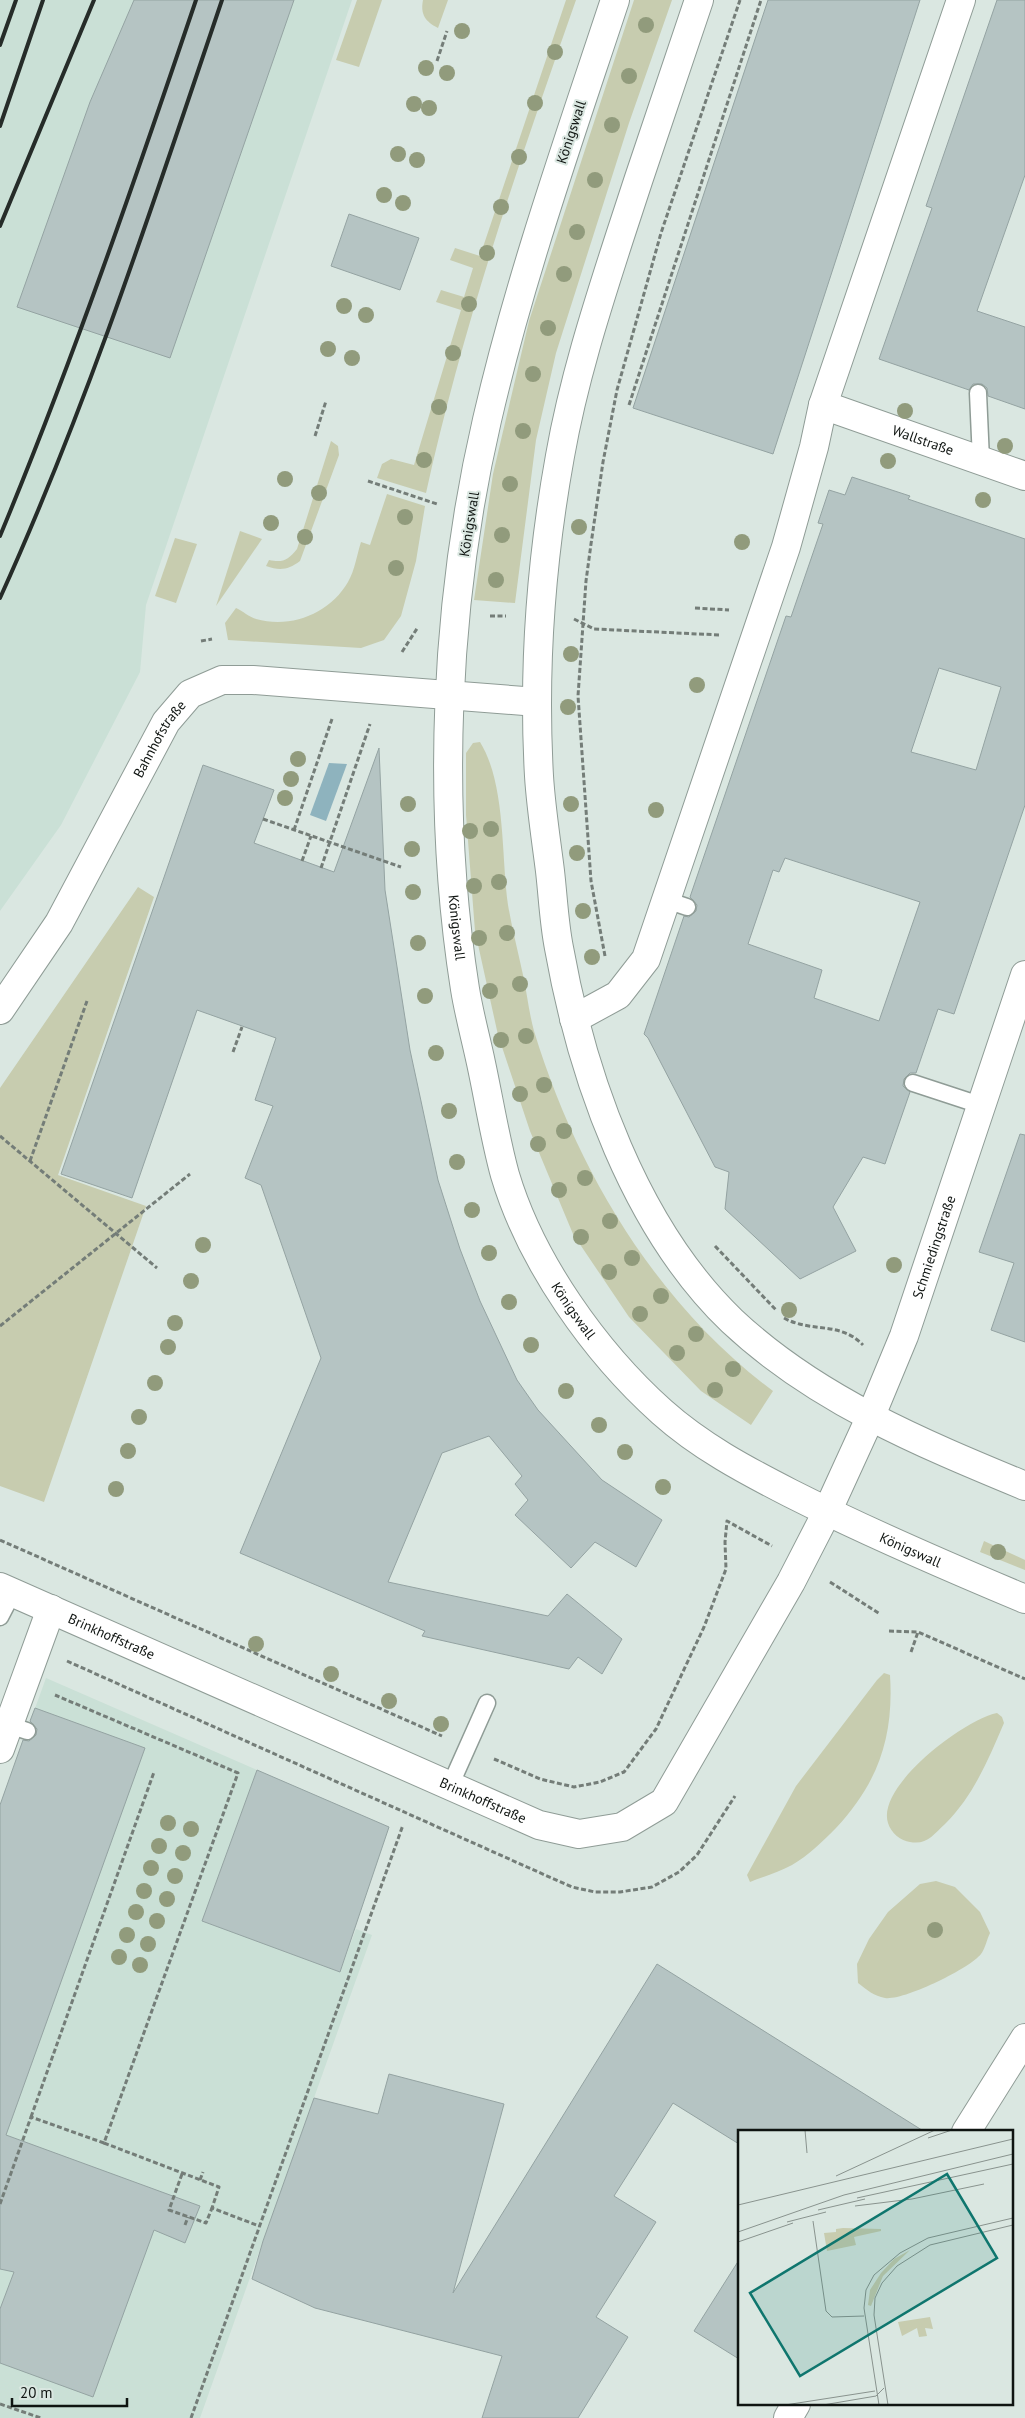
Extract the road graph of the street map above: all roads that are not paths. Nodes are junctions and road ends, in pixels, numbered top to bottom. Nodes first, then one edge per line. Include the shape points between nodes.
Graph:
1 (615, 0) edge
2 (699, 0) edge
3 (961, 0) edge
4 (978, 393) dead end
5 (823, 405) junction
6 (981, 460) junction
7 (1025, 476) edge
8 (450, 697) junction
9 (537, 702) junction
10 (1022, 991) edge
11 (0, 1010) edge
12 (574, 1019) junction
13 (913, 1083) dead end
14 (980, 1105) junction
15 (870, 1418) junction
16 (1025, 1486) edge
17 (827, 1512) junction
18 (6, 1590) edge
19 (1025, 1599) edge
20 (50, 1609) junction
21 (0, 1618) edge
22 (487, 1703) dead end
23 (12, 1735) edge
24 (450, 1786) junction
25 (1025, 2038) edge
26 (967, 2130) edge
27 (795, 2406) edge
28 (788, 2418) edge

1 - 8 street, Königswall via 531,251 487,421 456,614
2 - 9 street via 596,310 576,381 560,456 541,616
3 - 5 street
4 - 6 lane
5 - 6 street, Wallstraße
5 - 12 street via 804,484 676,904 646,958 618,995
6 - 7 street, Wallstraße
8 - 9 street, Bahnhofstraße
8 - 11 street, Bahnhofstraße via 253,680 222,680 190,694 166,722 59,923
8 - 17 street, Königswall via 450,848 465,989 506,1177 534,1245 578,1317 663,1413 697,1441
9 - 12 street via 539,779 558,945
10 - 14 street, Schmiedingstraße
12 - 15 street via 596,1092 629,1171 652,1215 687,1269 730,1318 760,1345 810,1383
13 - 14 lane
14 - 15 street, Schmiedingstraße via 904,1336
15 - 16 street
15 - 17 street, Schmiedingstraße
17 - 19 street, Königswall
17 - 24 street, Brinkhoffstraße via 791,1582 664,1802 622,1827 579,1834 539,1825
18 - 20 street, Brinkhoffstraße
18 - 21 lane
20 - 23 street via 24,1682
20 - 24 street, Brinkhoffstraße
22 - 24 lane
25 - 26 street
27 - 28 street

